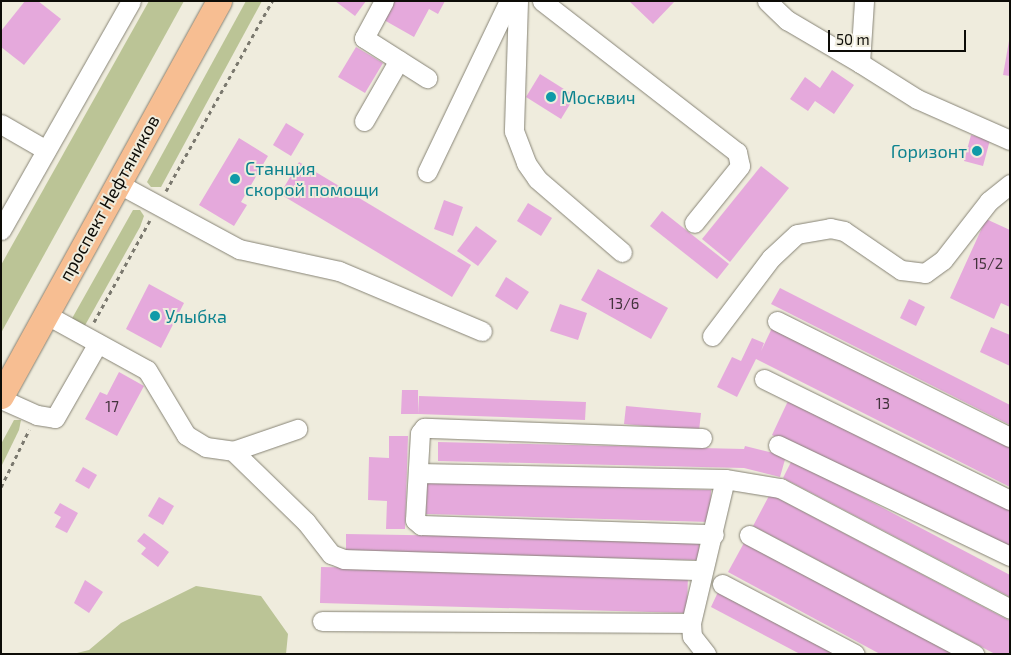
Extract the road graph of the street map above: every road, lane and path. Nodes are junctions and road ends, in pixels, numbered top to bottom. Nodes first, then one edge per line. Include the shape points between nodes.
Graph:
1 (130, 1) edge
2 (219, 1) edge
3 (272, 1) edge
4 (384, 1) edge
5 (509, 1) edge
6 (518, 1) edge
7 (542, 1) edge
8 (766, 1) edge
9 (864, 1) edge
10 (399, 60) junction
11 (860, 63) junction
12 (427, 78) dead end
13 (364, 121) dead end
14 (1, 124) edge
15 (1010, 140) edge
16 (46, 150) junction
17 (427, 172) dead end
18 (117, 182) junction
19 (1010, 184) edge
20 (158, 205) junction
21 (694, 223) dead end
22 (1, 230) edge
23 (622, 252) dead end
24 (45, 314) junction
25 (777, 321) dead end
26 (482, 330) dead end
27 (712, 336) dead end
28 (92, 340) junction
29 (764, 379) dead end
30 (1, 398) edge
31 (37, 415) junction
32 (297, 429) dead end
33 (1010, 437) edge
34 (702, 438) dead end
35 (778, 445) dead end
36 (233, 451) junction
37 (418, 472) junction
38 (724, 479) junction
39 (1, 486) edge
40 (1010, 500) edge
41 (714, 534) junction
42 (749, 535) dead end
43 (1010, 556) edge
44 (703, 570) junction
45 (722, 584) dead end
46 (1010, 609) edge
47 (322, 621) dead end
48 (691, 623) junction
49 (706, 654) edge
50 (855, 654) edge
51 (974, 654) edge

1 - 16 street
2 - 18 main road, проспект Нефтяников
3 - 20 path
4 - 10 street via 364,38
5 - 17 street
6 - 23 street via 514,131 526,163 537,179
7 - 21 street via 737,152 740,166
8 - 11 street via 787,20
9 - 11 street
10 - 12 street
10 - 13 street
11 - 15 street via 910,95
14 - 16 street
16 - 22 street
18 - 20 street
18 - 24 main road, проспект Нефтяников
19 - 27 street via 989,201 944,260 925,273 901,270 844,231 830,228 797,234 771,258
20 - 26 street via 239,249 339,271
20 - 28 path
24 - 28 street
24 - 30 main road, проспект Нефтяников
25 - 33 street
28 - 31 street via 55,418
28 - 36 street via 147,370 186,435 206,448
29 - 40 street
30 - 31 street
31 - 39 path
32 - 36 street
34 - 37 street via 424,428 420,433
35 - 43 street
36 - 44 street via 306,522 331,554 344,559
37 - 38 street
37 - 41 street via 415,520 421,525
38 - 41 street
38 - 46 street via 780,488
41 - 44 street
42 - 51 street
44 - 48 street
45 - 50 street
47 - 48 street
48 - 49 street via 692,636

